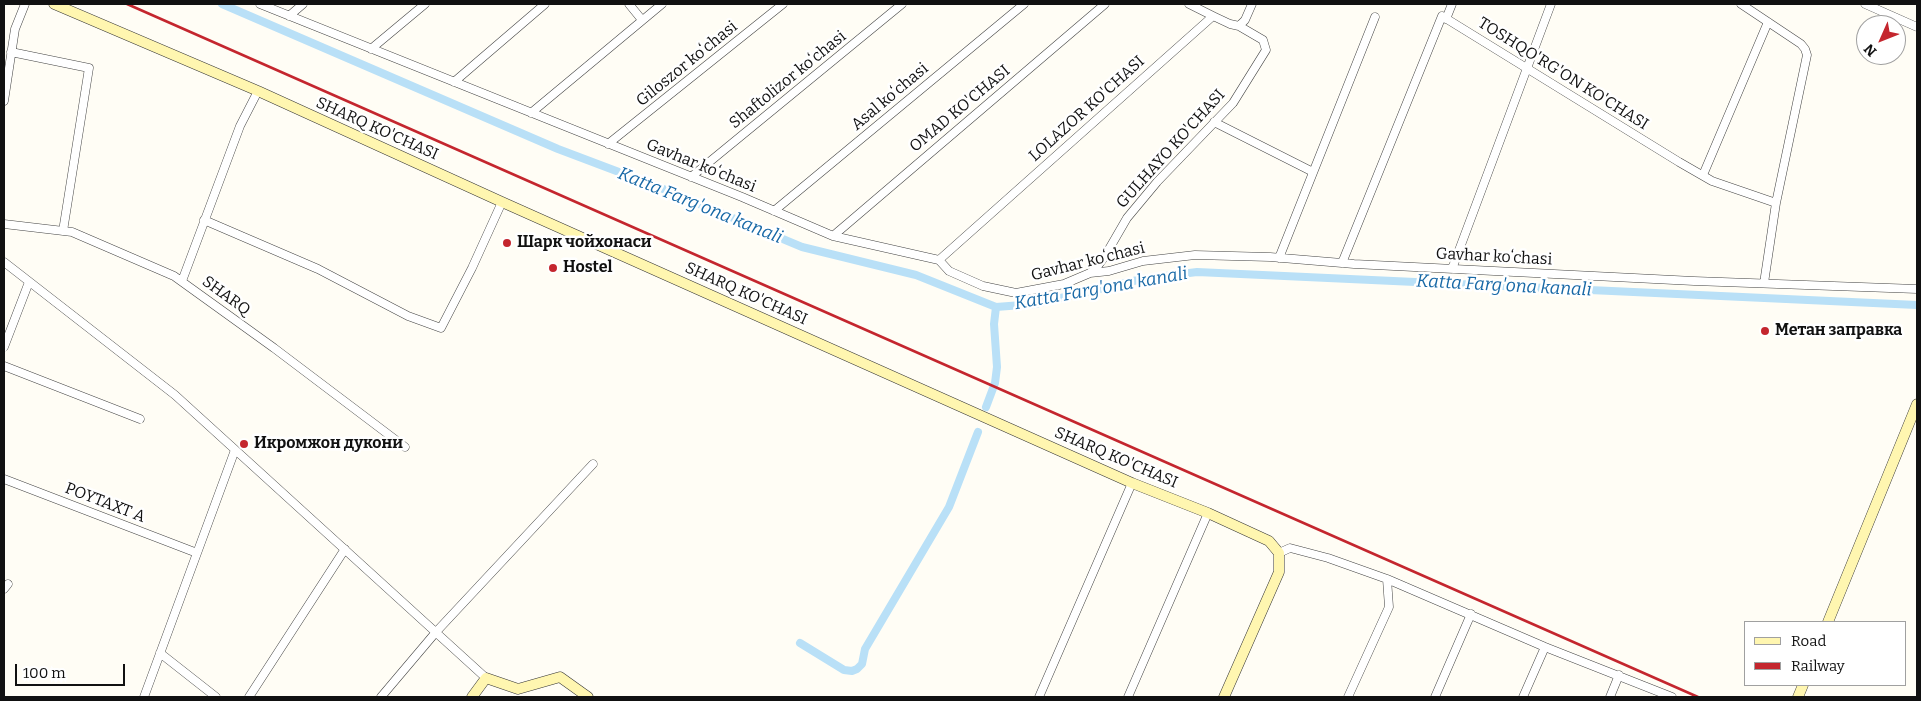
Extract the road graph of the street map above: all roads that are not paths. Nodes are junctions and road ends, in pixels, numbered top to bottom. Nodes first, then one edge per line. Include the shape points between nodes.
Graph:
1 (25, 4) edge
2 (54, 4) edge
3 (260, 4) edge
4 (303, 4) edge
5 (425, 4) edge
6 (545, 4) edge
7 (629, 4) edge
8 (662, 4) edge
9 (782, 4) edge
10 (902, 4) edge
11 (1024, 4) edge
12 (1105, 4) edge
13 (1189, 4) edge
14 (1252, 4) edge
15 (1452, 4) edge
16 (1551, 4) edge
17 (1741, 4) edge
18 (1865, 4) edge
19 (289, 16) junction
20 (1213, 16) junction
21 (1375, 17) dead end
22 (1446, 19) junction
23 (642, 20) junction
24 (1768, 22) junction
25 (1239, 26) junction
26 (1917, 26) edge
27 (371, 49) junction
28 (11, 52) junction
29 (1527, 69) junction
30 (454, 82) junction
31 (258, 91) junction
32 (4, 101) edge
33 (531, 113) junction
34 (1214, 122) junction
35 (608, 144) junction
36 (1313, 172) junction
37 (1703, 175) junction
38 (691, 177) junction
39 (502, 202) junction
40 (1776, 203) junction
41 (774, 211) junction
42 (204, 220) junction
43 (4, 224) edge
44 (63, 231) junction
45 (833, 236) junction
46 (1279, 258) junction
47 (938, 260) junction
48 (4, 262) edge
49 (1342, 263) junction
50 (1452, 268) junction
51 (1090, 272) junction
52 (182, 281) junction
53 (29, 282) junction
54 (1764, 283) junction
55 (1917, 289) edge
56 (4, 347) edge
57 (4, 366) edge
58 (1917, 404) edge
59 (140, 419) dead end
60 (405, 447) dead end
61 (235, 450) junction
62 (593, 464) dead end
63 (4, 479) edge
64 (1132, 483) junction
65 (1208, 513) junction
66 (344, 549) junction
67 (197, 553) junction
68 (1279, 553) junction
69 (1386, 579) junction
70 (1471, 614) junction
71 (1828, 621) edge
72 (436, 632) junction
73 (1545, 647) junction
74 (160, 652) junction
75 (1619, 675) junction
76 (486, 678) junction
77 (144, 697) edge
78 (216, 697) edge
79 (249, 697) edge
80 (381, 697) edge
81 (472, 697) edge
82 (588, 697) edge
83 (1039, 697) edge
84 (1128, 697) edge
85 (1224, 697) edge
86 (1348, 697) edge
87 (1435, 697) edge
88 (1523, 697) edge
89 (1610, 697) edge
90 (1672, 697) edge

1 - 28 street via 15,29
2 - 31 main road, SHARQ KO'CHASI
3 - 19 street, Gavhar koʻchasi
4 - 19 street
5 - 27 street
6 - 30 street
7 - 23 street
8 - 23 street
9 - 35 street, Giloszor koʻchasi
10 - 38 street, Shaftolizor koʻchasi
11 - 41 street, Asal koʻchasi
12 - 45 street, OMAD KO'CHASI
13 - 20 street
14 - 25 street
15 - 22 street
16 - 29 street
17 - 24 street
18 - 26 street
19 - 27 street, Gavhar koʻchasi
20 - 25 street
20 - 47 street, LOLAZOR KO'CHASI
21 - 36 street
22 - 29 street, TOSHQO'RG'ON KO'CHASI
22 - 49 street via 1442,16
23 - 33 street
24 - 37 street
24 - 40 street via 1801,44 1807,54
25 - 34 street, GULHAYO KO'CHASI via 1263,40 1266,50 1233,103
27 - 30 street, Gavhar koʻchasi
28 - 32 street
28 - 44 street via 88,68
29 - 37 street, TOSHQO'RG'ON KO'CHASI
29 - 50 street
30 - 33 street, Gavhar koʻchasi
31 - 39 main road, SHARQ KO'CHASI
31 - 42 street via 240,126
33 - 35 street, Gavhar koʻchasi
34 - 36 street
34 - 51 street, GULHAYO KO'CHASI via 1127,218 1105,256
35 - 38 street, Gavhar koʻchasi
36 - 46 street
37 - 40 street, TOSHQO'RG'ON KO'CHASI
38 - 41 street, Gavhar koʻchasi
39 - 42 street via 441,328 408,316 318,269
39 - 64 main road, SHARQ KO'CHASI
40 - 54 street
41 - 45 street, Gavhar koʻchasi
42 - 52 street
43 - 44 street, SHARQ
44 - 52 street, SHARQ via 72,232
45 - 47 street, Gavhar koʻchasi
46 - 49 street, Gavhar koʻchasi
46 - 51 street, Gavhar koʻchasi via 1195,255
47 - 51 street, Gavhar koʻchasi via 949,270 984,286 1016,293 1064,284
48 - 53 street
49 - 50 street, Gavhar koʻchasi
50 - 54 street, Gavhar koʻchasi
52 - 60 street, SHARQ
53 - 56 street
53 - 61 street via 175,395
54 - 55 street, Gavhar koʻchasi
57 - 59 street
58 - 71 main road
61 - 66 street
61 - 67 street
62 - 72 street
63 - 67 street, POYTAXT A
64 - 65 main road, SHARQ KO'CHASI
64 - 83 street
65 - 68 main road, SHARQ KO'CHASI via 1265,539
65 - 84 street
66 - 72 street
66 - 79 street
67 - 74 street
68 - 69 street via 1290,548
68 - 85 main road via 1278,575
69 - 70 street
69 - 86 street via 1389,607
70 - 73 street
70 - 87 street
72 - 76 street
72 - 80 street
73 - 75 street
73 - 88 street
74 - 77 street
74 - 78 street
75 - 89 street
75 - 90 street
76 - 81 main road
76 - 82 main road via 518,689 560,677

